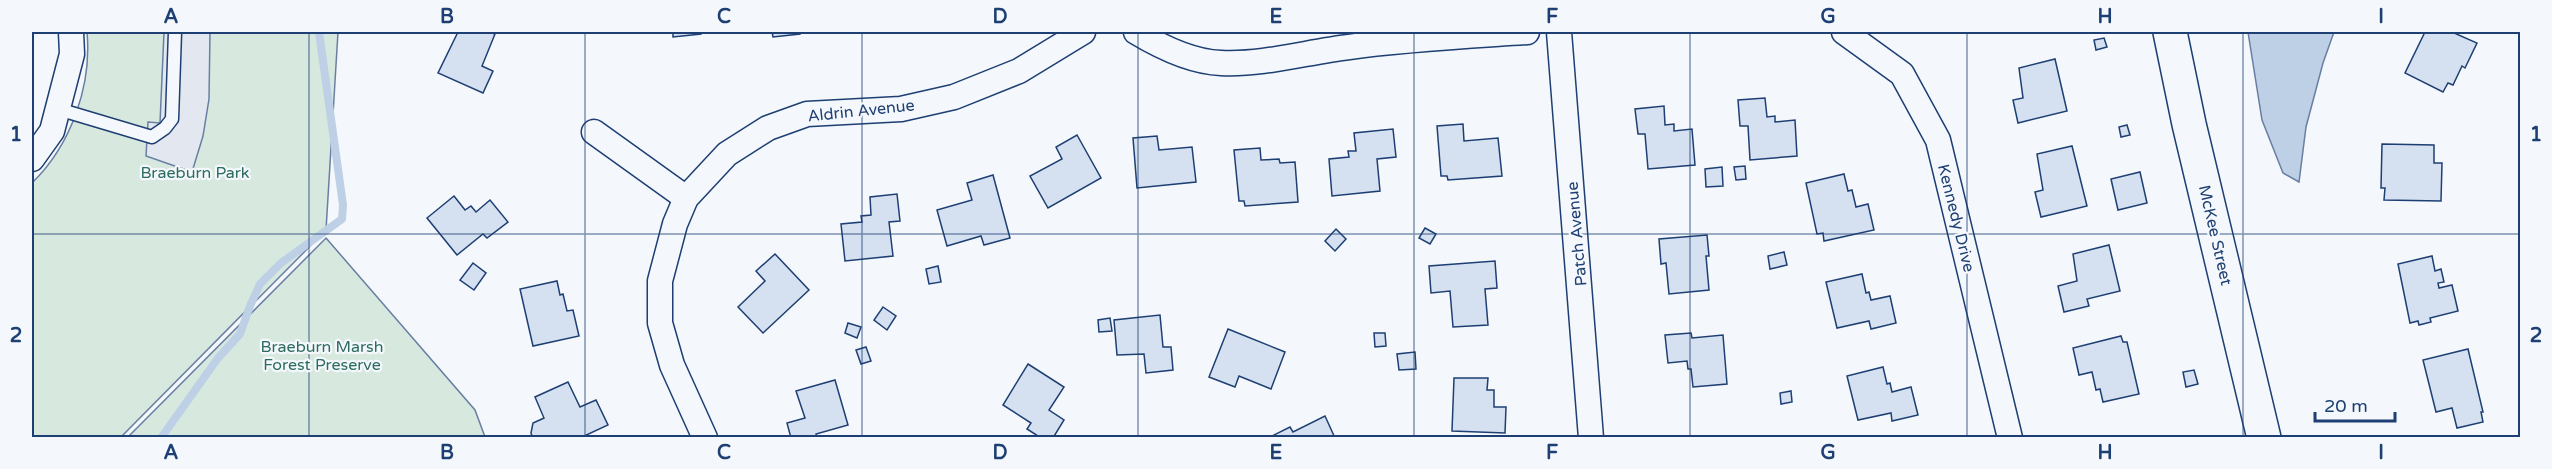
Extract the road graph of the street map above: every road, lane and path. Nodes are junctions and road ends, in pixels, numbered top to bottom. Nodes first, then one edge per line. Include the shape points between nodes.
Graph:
1 (72, 32) edge
2 (175, 32) edge
3 (1083, 32) edge
4 (1136, 32) edge
5 (1527, 32) edge
6 (1559, 32) edge
7 (1845, 32) edge
8 (2170, 32) edge
9 (58, 109) junction
10 (594, 132) dead end
11 (32, 159) edge
12 (686, 198) junction
13 (705, 438) edge
14 (1592, 438) edge
15 (2010, 438) edge
16 (2264, 438) edge

1 - 9 street via 72,54
2 - 9 lane via 172,119 152,137
3 - 12 street, Aldrin Avenue via 1019,72 954,97 901,109 807,114 768,128 727,154
4 - 5 street via 1187,57 1221,63 1349,46
6 - 14 street, Patch Avenue
7 - 15 street, Kennedy Drive via 1902,74 1938,140
8 - 16 street, McKee Street
9 - 11 street via 52,131
10 - 12 street
12 - 13 street via 660,281 660,323 672,365

